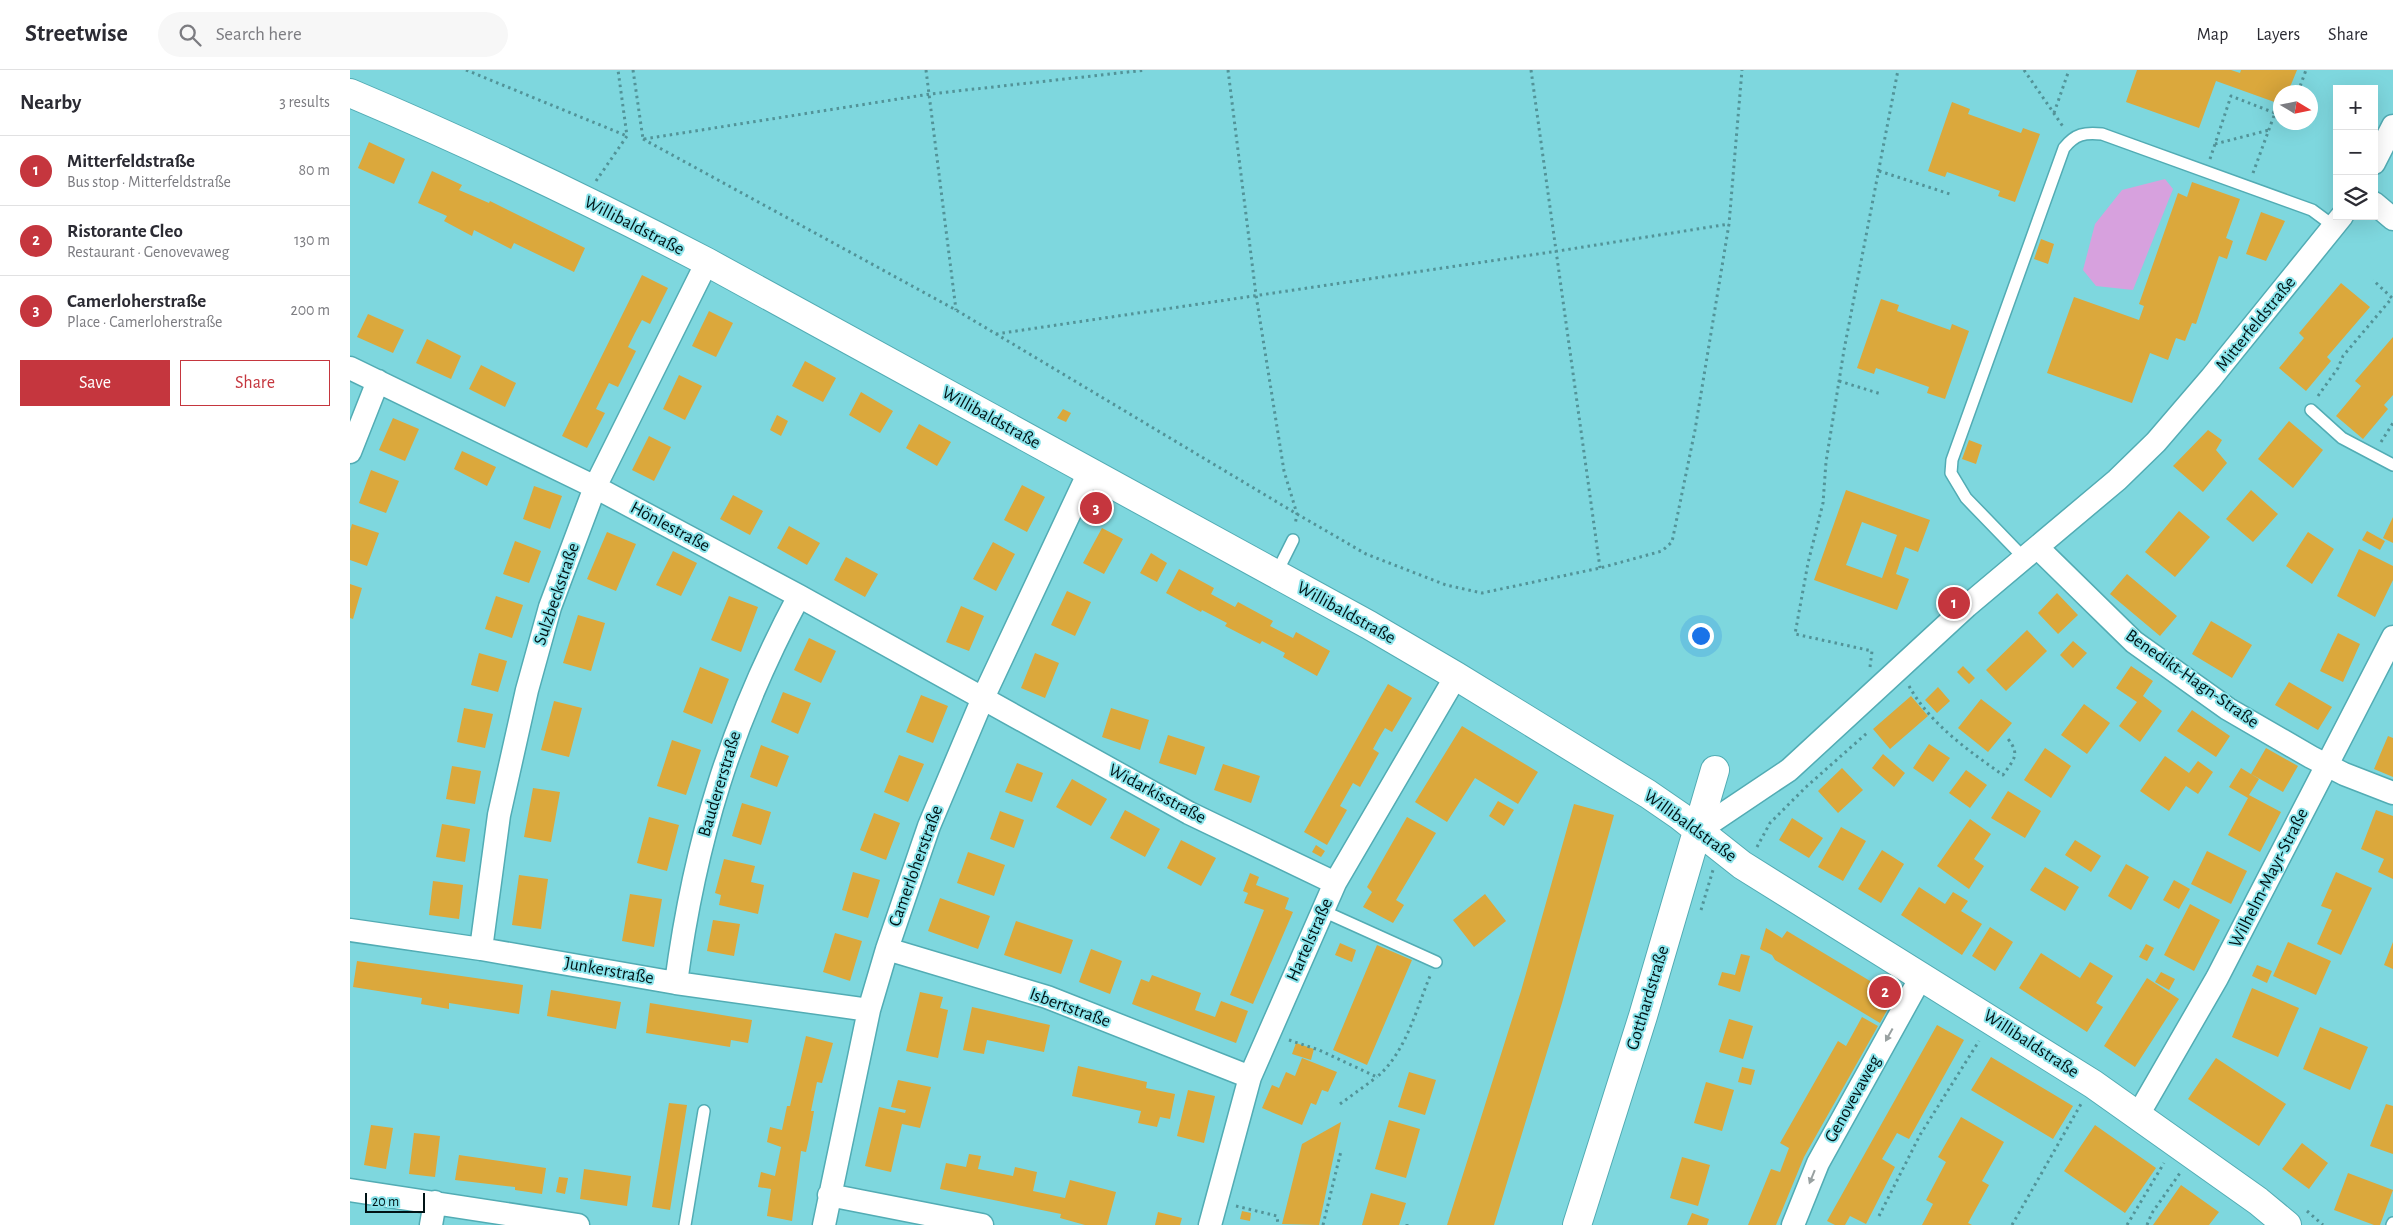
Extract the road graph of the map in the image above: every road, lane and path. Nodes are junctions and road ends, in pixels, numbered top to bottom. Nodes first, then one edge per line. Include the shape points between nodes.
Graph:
1 (466, 70) edge
2 (618, 70) edge
3 (633, 70) edge
4 (926, 70) edge
5 (1146, 70) edge
6 (1228, 70) edge
7 (1531, 70) edge
8 (1742, 70) edge
9 (1898, 70) edge
10 (2024, 70) edge
11 (2069, 70) edge
12 (2306, 70) edge
13 (2301, 85) edge
14 (350, 93) edge
15 (930, 94) junction
16 (2273, 112) edge
17 (2054, 113) junction
18 (2273, 119) edge
19 (2393, 126) edge
20 (2269, 130) junction
21 (628, 136) junction
22 (643, 139) junction
23 (2071, 139) junction
24 (2215, 144) junction
25 (2378, 155) edge
26 (1879, 171) junction
27 (2205, 171) junction
28 (2248, 186) junction
29 (1953, 196) dead end
30 (584, 201) junction
31 (2378, 206) edge
32 (2393, 219) edge
33 (2339, 222) edge
34 (1729, 224) junction
35 (1558, 251) junction
36 (707, 262) junction
37 (2373, 280) dead end
38 (1256, 295) junction
39 (956, 310) junction
40 (996, 334) junction
41 (350, 368) edge
42 (378, 381) junction
43 (1839, 381) junction
44 (1881, 394) dead end
45 (2310, 410) joint
46 (2393, 423) edge
47 (350, 452) edge
48 (2374, 453) junction
49 (2393, 464) edge
50 (1089, 472) junction
51 (595, 487) junction
52 (1297, 514) junction
53 (1293, 540) joint
54 (2032, 554) junction
55 (1600, 568) junction
56 (1276, 574) junction
57 (799, 596) junction
58 (2393, 637) edge
59 (1870, 667) dead end
60 (1900, 668) junction
61 (1456, 676) junction
62 (983, 698) junction
63 (1867, 733) dead end
64 (2008, 739) dead end
65 (2327, 765) junction
66 (1715, 770) dead end
67 (2393, 793) edge
68 (1698, 831) junction
69 (1756, 849) dead end
70 (1336, 883) junction
71 (1323, 911) junction
72 (350, 930) edge
73 (887, 948) junction
74 (481, 949) junction
75 (1436, 962) joint
76 (1921, 977) junction
77 (676, 982) junction
78 (869, 1010) junction
79 (1992, 1019) junction
80 (1269, 1034) junction
81 (1250, 1077) junction
82 (1377, 1077) junction
83 (2092, 1084) junction
84 (1340, 1104) dead end
85 (704, 1111) dead end
86 (2138, 1115) junction
87 (1341, 1151) dead end
88 (2166, 1161) dead end
89 (2182, 1171) dead end
90 (350, 1190) edge
91 (829, 1195) junction
92 (1216, 1201) junction
93 (435, 1202) junction
94 (1878, 1216) dead end
95 (431, 1225) edge
96 (578, 1225) edge
97 (685, 1225) edge
98 (824, 1225) edge
99 (982, 1225) edge
100 (1210, 1225) edge
101 (1278, 1225) edge
102 (1323, 1225) edge
103 (1577, 1225) edge
104 (1793, 1225) edge
105 (2012, 1225) edge
106 (2127, 1225) edge
107 (2147, 1225) edge
108 (2287, 1225) edge

1 - 21 path
2 - 21 path
3 - 22 path
4 - 15 path
5 - 15 path
6 - 38 path
7 - 35 path
8 - 34 path
9 - 26 path
10 - 17 path
11 - 17 path
12 - 13 path
14 - 30 street, Willibaldstraße
15 - 22 path
15 - 39 path
16 - 24 path via 2231,96
17 - 23 path
18 - 20 path
19 - 25 street
20 - 24 path
20 - 28 path
21 - 30 path
22 - 39 path
23 - 27 lane via 2086,132 2102,134
23 - 54 lane via 2064,148 1952,460 1951,473 1966,498
24 - 27 path
26 - 29 path
26 - 43 path
27 - 28 lane
28 - 33 lane
30 - 36 street, Willibaldstraße
31 - 32 street
33 - 54 street, Mitterfeldstraße via 2156,442
34 - 35 path
34 - 55 path via 1696,430 1672,542 1662,551
35 - 38 path
35 - 55 path
36 - 50 street, Willibaldstraße
36 - 51 street, Sulzbeckstraße
37 - 45 path via 2392,298 2343,356
38 - 40 path
38 - 52 path via 1284,471
39 - 40 path
40 - 52 path
41 - 42 street, Hönlestraße
42 - 47 street
42 - 51 street, Hönlestraße
43 - 44 path
43 - 59 path via 1823,503 1795,634 1872,651
45 - 48 lane via 2342,438
46 - 48 path
48 - 49 lane
50 - 56 street, Willibaldstraße
50 - 62 street, Camerloherstraße
51 - 57 street, Hönlestraße
51 - 74 street, Sulzbeckstraße via 550,607 527,690 499,815
52 - 53 path
52 - 55 path via 1366,554 1446,584 1482,593
53 - 56 lane
54 - 60 street, Mitterfeldstraße via 1967,606
54 - 65 street, Benedikt-Hagn-Straße via 2134,642 2228,709
56 - 61 street, Willibaldstraße
57 - 62 street, Hönlestraße
57 - 77 street, Baudererstraße via 770,651 739,723 717,788 691,888
58 - 65 street, Wilhelm-Mayr-Straße
60 - 64 path via 1912,691 1941,726 2003,775 2016,756 2016,748
60 - 68 street, Mitterfeldstraße via 1789,770
61 - 68 street, Willibaldstraße via 1648,794
61 - 70 street, Hartelstraße
62 - 70 street, Widarkisstraße via 1189,813
62 - 73 street, Camerloherstraße via 929,826
63 - 69 path via 1806,786 1770,823
65 - 67 street, Benedikt-Hagn-Straße
65 - 86 street, Wilhelm-Mayr-Straße via 2217,978
66 - 68 street, Gotthardstraße
68 - 76 street, Willibaldstraße via 1742,865
68 - 103 street, Gotthardstraße
70 - 71 street, Hartelstraße
71 - 75 lane
71 - 80 street, Hartelstraße
72 - 74 street, Junkerstraße
73 - 78 street, Camerloherstraße
73 - 81 street, Isbertstraße via 1047,997
74 - 77 street, Junkerstraße
75 - 82 path via 1399,1050
76 - 79 street, Willibaldstraße
76 -> 104 street, Genovevaweg via 1818,1163
77 - 78 street, Junkerstraße
78 - 91 street, Camerloherstraße
79 - 83 street, Willibaldstraße
79 - 94 path via 1920,1135
80 - 81 street, Hartelstraße
80 - 82 path via 1319,1050
81 - 92 street, Hartelstraße
82 - 84 path
83 - 86 street, Willibaldstraße
83 - 105 path
85 - 97 lane
86 - 108 street, Willibaldstraße
87 - 102 path
88 - 106 path
89 - 107 path
90 - 93 street
91 - 98 street, Camerloherstraße
91 - 99 street
92 - 100 street, Hartelstraße
92 - 101 path via 1277,1216
93 - 95 street
93 - 96 street

